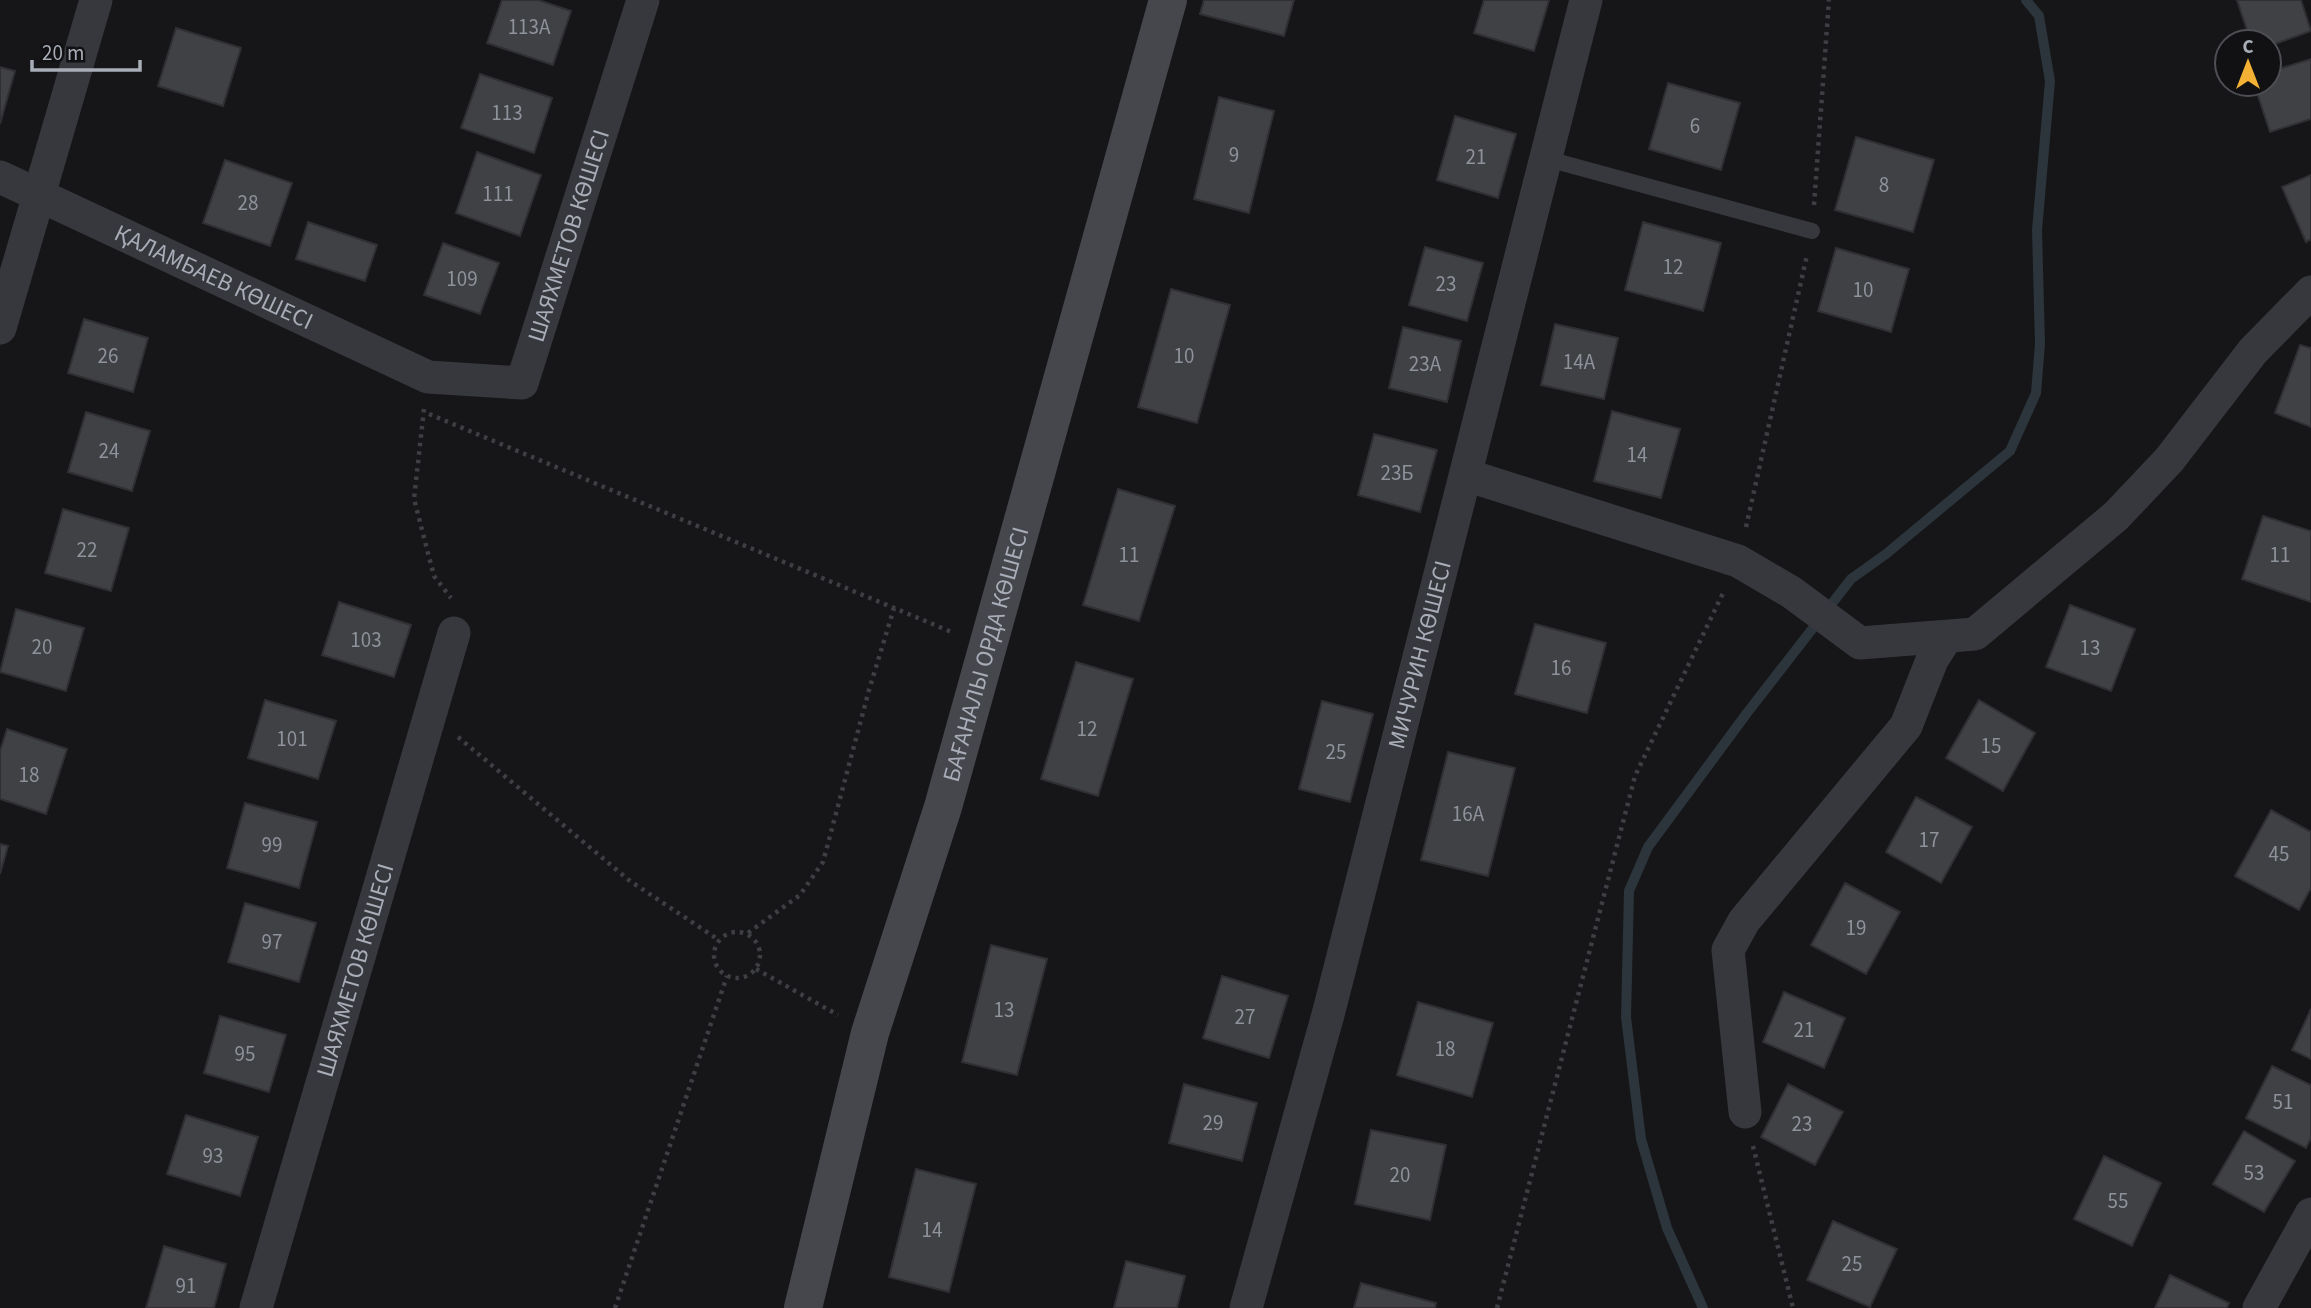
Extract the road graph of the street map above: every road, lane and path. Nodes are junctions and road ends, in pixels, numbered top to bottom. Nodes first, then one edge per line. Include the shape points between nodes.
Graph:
1 (96, 0) edge
2 (643, 0) edge
3 (1168, 0) edge
4 (1586, 0) edge
5 (1829, 0) edge
6 (1544, 159) junction
7 (0, 177) edge
8 (39, 195) junction
9 (1812, 231) junction
10 (2311, 292) edge
11 (0, 328) edge
12 (428, 377) junction
13 (411, 406) dead end
14 (424, 412) junction
15 (1466, 475) junction
16 (1738, 561) junction
17 (894, 608) junction
18 (454, 633) joint
19 (1946, 638) junction
20 (988, 647) junction
21 (430, 714) junction
22 (748, 933) junction
23 (719, 940) junction
24 (755, 970) junction
25 (727, 976) junction
26 (870, 1033) junction
27 (1745, 1112) joint
28 (2311, 1214) edge
29 (256, 1308) edge
30 (615, 1308) edge
31 (803, 1308) edge
32 (1247, 1308) edge
33 (1497, 1308) edge
34 (1793, 1308) edge
35 (2259, 1308) edge

1 - 8 street
2 - 12 street, ШАЯХМЕТОВ КӨШЕСІ via 522,383
3 - 20 street, БАҒАНАЛЫ ОРДА КӨШЕСІ
4 - 6 street, МИЧУРИН КӨШЕСІ
5 - 9 path
6 - 9 lane
6 - 15 street, МИЧУРИН КӨШЕСІ
7 - 8 street, ҚАЛАМБАЕВ КӨШЕСІ
8 - 11 street
8 - 12 street, ҚАЛАМБАЕВ КӨШЕСІ
9 - 16 path
10 - 19 street via 2253,351 2169,460 2116,516 1975,634
12 - 14 path
13 - 14 path
14 - 17 path
14 - 18 path via 414,499 434,576 451,598
15 - 16 street
15 - 32 street, МИЧУРИН КӨШЕСІ via 1329,1011
16 - 19 street via 1791,592 1860,643
16 - 33 path via 1635,776
17 - 20 path
17 - 22 path via 823,862 800,895
18 - 21 street, ШАЯХМЕТОВ КӨШЕСІ
19 - 27 street via 1932,660 1906,726 1744,921 1727,950
20 - 26 street, БАҒАНАЛЫ ОРДА КӨШЕСІ via 943,807
21 - 23 path via 630,881
21 - 29 street, ШАЯХМЕТОВ КӨШЕСІ
22 - 23 path via 727,933
22 - 24 path via 760,950
23 - 25 path via 714,960
24 - 25 path via 748,976
24 - 26 path
25 - 30 path
26 - 31 street, БАҒАНАЛЫ ОРДА КӨШЕСІ
27 - 34 path
28 - 35 street

